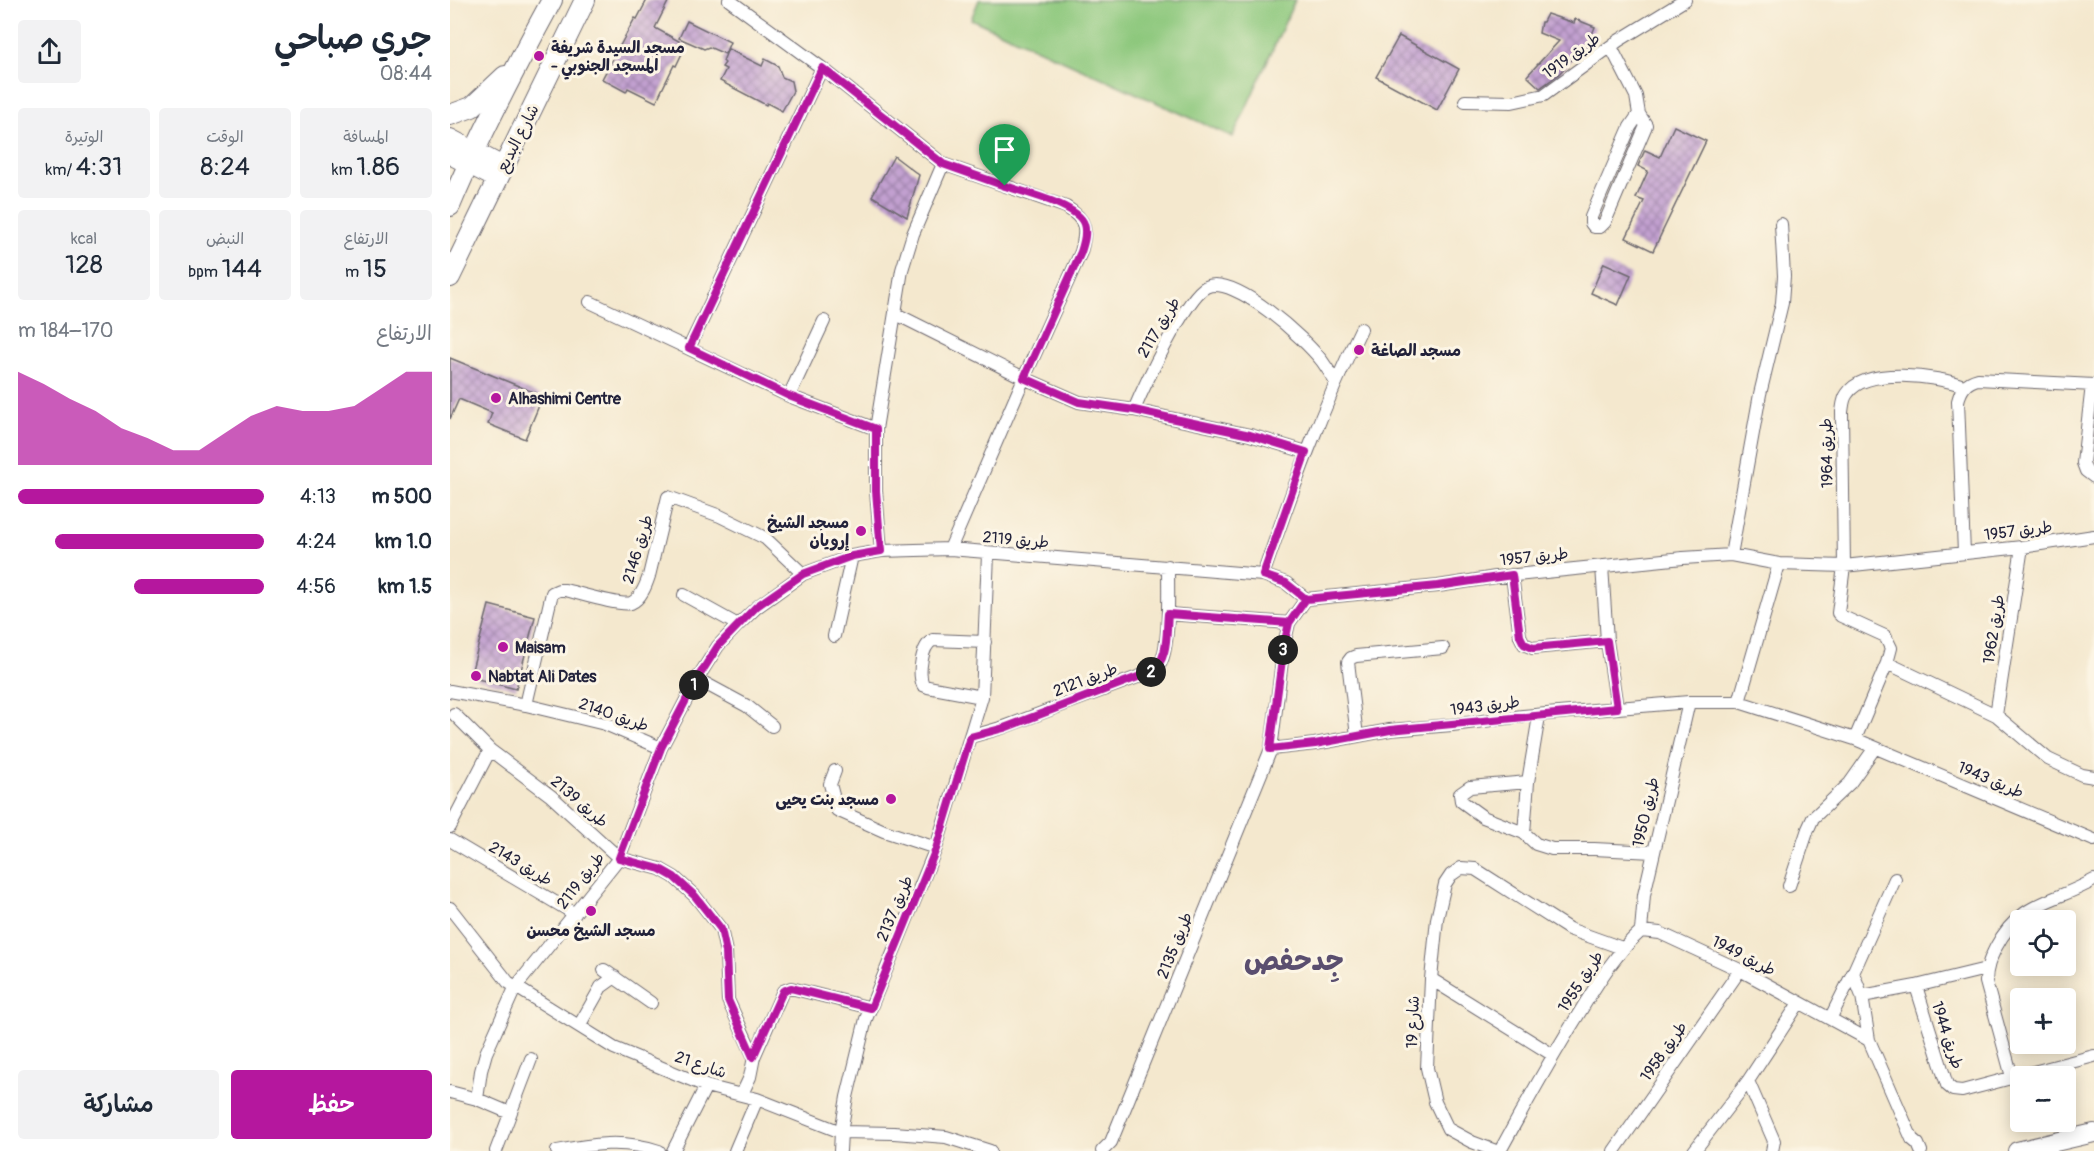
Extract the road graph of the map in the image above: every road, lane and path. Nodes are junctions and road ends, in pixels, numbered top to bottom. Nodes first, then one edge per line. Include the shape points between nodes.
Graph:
1 (552, 0) edge
2 (585, 0) edge
3 (729, 0) edge
4 (1685, 0) edge
5 (1611, 47) junction
6 (516, 66) junction
7 (822, 68) junction
8 (1465, 100) dead end
9 (1639, 114) junction
10 (450, 116) edge
11 (450, 138) edge
12 (450, 155) edge
13 (471, 158) junction
14 (943, 164) junction
15 (499, 173) junction
16 (450, 206) edge
17 (1781, 224) dead end
18 (450, 277) edge
19 (590, 302) dead end
20 (896, 314) junction
21 (824, 321) dead end
22 (1361, 328) dead end
23 (689, 348) junction
24 (1024, 378) junction
25 (1335, 381) junction
26 (2093, 385) edge
27 (1964, 386) junction
28 (789, 396) junction
29 (1134, 410) junction
30 (876, 429) junction
31 (1306, 452) junction
32 (2094, 477) edge
33 (2094, 536) edge
34 (2022, 547) junction
35 (950, 549) junction
36 (881, 551) junction
37 (1964, 553) junction
38 (988, 554) junction
39 (1731, 555) junction
40 (852, 556) junction
41 (1779, 564) junction
42 (1168, 566) junction
43 (1602, 566) junction
44 (1844, 566) junction
45 (803, 574) junction
46 (1263, 575) junction
47 (1512, 575) junction
48 (684, 595) dead end
49 (1306, 599) junction
50 (1168, 614) junction
51 (1289, 623) junction
52 (738, 625) junction
53 (834, 636) dead end
54 (1607, 641) junction
55 (985, 642) junction
56 (1443, 648) dead end
57 (1887, 663) junction
58 (697, 679) junction
59 (450, 692) edge
60 (982, 697) junction
61 (1689, 702) junction
62 (1739, 702) junction
63 (526, 705) junction
64 (1617, 708) junction
65 (451, 715) edge
66 (1996, 715) junction
67 (1539, 716) junction
68 (772, 726) dead end
69 (1357, 736) junction
70 (970, 737) junction
71 (1854, 739) junction
72 (661, 748) junction
73 (1270, 749) junction
74 (1874, 749) junction
75 (490, 750) junction
76 (835, 771) dead end
77 (2094, 777) edge
78 (1528, 782) junction
79 (450, 827) edge
80 (1524, 833) junction
81 (450, 840) edge
82 (2094, 840) edge
83 (936, 849) junction
84 (1653, 852) junction
85 (619, 858) junction
86 (1894, 879) dead end
87 (2094, 879) edge
88 (1789, 886) dead end
89 (450, 908) edge
90 (575, 914) junction
91 (1641, 931) junction
92 (1622, 948) junction
93 (1986, 969) junction
94 (1740, 970) junction
95 (1853, 973) junction
96 (1431, 979) junction
97 (1916, 986) junction
98 (515, 988) junction
99 (1862, 996) junction
100 (651, 1003) dead end
101 (1799, 1003) junction
102 (871, 1008) junction
103 (1830, 1019) junction
104 (579, 1026) junction
105 (1869, 1040) junction
106 (1553, 1055) junction
107 (2094, 1056) edge
108 (753, 1057) junction
109 (531, 1059) dead end
110 (2055, 1066) edge
111 (2010, 1070) edge
112 (2010, 1078) edge
113 (1748, 1081) junction
114 (706, 1086) junction
115 (450, 1092) edge
116 (742, 1094) junction
117 (477, 1099) junction
118 (757, 1099) junction
119 (510, 1113) junction
120 (841, 1132) junction
121 (2094, 1133) edge
122 (1912, 1145) edge
123 (1107, 1148) edge
124 (496, 1151) edge
125 (557, 1151) edge
126 (659, 1151) edge
127 (673, 1151) edge
128 (735, 1151) edge
129 (840, 1151) edge
130 (990, 1151) edge
131 (1498, 1151) edge
132 (1614, 1151) edge
133 (1694, 1151) edge
134 (1772, 1151) edge
135 (1921, 1151) edge
136 (2017, 1151) edge

1 - 6 main road, شارع البديع
2 - 15 main road, شارع البديع
3 - 7 street
4 - 5 street, طريق 1919
5 - 8 street, طريق 1919 via 1544,95 1512,102
5 - 9 street via 1636,96
6 - 10 main road via 472,107
6 - 13 main road, شارع البديع
7 - 14 street
7 - 23 street
9 - 9 street via 1646,128 1605,222 1594,227 1591,217
11 - 13 street
12 - 13 street
13 - 15 street
13 - 16 main road, شارع البديع
14 - 20 street via 913,234 902,270
14 - 24 street via 1066,207 1084,222 1081,252
15 - 18 main road, شارع البديع
17 - 39 street via 1782,303 1760,394
19 - 23 street
20 - 24 street
20 - 30 street
21 - 28 street
22 - 25 street
23 - 28 street
24 - 29 street via 1079,402
24 - 35 street
25 - 29 street, طريق 2117 via 1311,348 1263,306 1216,284 1200,291 1190,304 1149,374
25 - 31 street
26 - 27 street, طريق 1964 via 1978,380
26 - 32 street, طريق 1964 via 2084,463 2086,471
27 - 37 street via 1958,401
27 - 44 street, طريق 1964 via 1936,377 1872,377 1851,388 1845,396
28 - 30 street
29 - 31 street via 1250,435
30 - 36 street
31 - 46 street
33 - 34 street, طريق 1957
34 - 37 street, طريق 1957
34 - 66 street, طريق 1962
35 - 36 street, طريق 2119
35 - 38 street, طريق 2119
36 - 40 street, طريق 2119
37 - 44 street, طريق 1957
38 - 42 street, طريق 2119
38 - 55 street, طريق 2137
39 - 41 street, طريق 1957
39 - 43 street, طريق 1957
40 - 45 street, طريق 2119
40 - 53 street
41 - 44 street, طريق 1957
41 - 62 street
42 - 46 street, طريق 2119
42 - 50 street, طريق 2121
43 - 47 street, طريق 1957
43 - 54 street
44 - 57 street via 1838,613 1885,636 1891,648
45 - 52 street, طريق 2119 via 757,606
45 - 63 street, طريق 2146 via 765,538 668,497 649,576 638,598 621,603 565,590 552,593
46 - 49 street, طريق 2119 via 1286,583
47 - 49 street, طريق 1957
47 - 54 street via 1524,644 1533,648
48 - 52 street
49 - 51 street
50 - 51 street
50 - 70 street, طريق 2121 via 1162,661 1151,672 1004,728
51 - 73 street
52 - 58 street, طريق 2119 via 718,646
54 - 64 street
55 - 60 street, طريق 2137
55 - 60 street via 929,642 920,679 928,687
56 - 69 street via 1351,658 1348,662
57 - 66 street
57 - 71 street
58 - 68 street via 747,706
58 - 72 street, طريق 2119
59 - 63 street, طريق 2140
60 - 70 street, طريق 2137
61 - 62 street, طريق 1943
61 - 64 street, طريق 1943
61 - 84 street, طريق 1950
62 - 71 street, طريق 1943
63 - 72 street, طريق 2140 via 605,724
64 - 67 street, طريق 1943
65 - 75 street, طريق 2139
66 - 77 street via 2048,759
67 - 69 street, طريق 1943
67 - 78 street
69 - 73 street, طريق 1943
70 - 83 street, طريق 2137
71 - 74 street, طريق 1943
72 - 85 street, طريق 2119
73 - 123 street, طريق 2135
74 - 82 street, طريق 1943
74 - 88 street via 1850,783 1813,818
75 - 79 street
75 - 85 street, طريق 2139 via 551,796
76 - 83 street via 830,784 837,810
78 - 80 street
78 - 80 street via 1470,786 1460,794 1464,805 1483,817
80 - 84 street via 1536,844 1552,849
81 - 90 street, طريق 2143
83 - 102 street, طريق 2137
84 - 91 street, طريق 1950 via 1642,904
85 - 90 street, طريق 2119
85 - 108 street, طريق 2139 via 674,877 721,929 728,1000
86 - 95 street
87 - 93 street via 2022,913 2002,936
89 - 98 street, شارع 21
90 - 98 street, طريق 2119
91 - 92 street, طريق 1955
91 - 94 street, طريق 1949 via 1660,933
92 - 96 street, شارع 19 via 1569,929 1475,869 1461,868 1445,884
92 - 106 street, طريق 1955
93 - 97 street
93 - 111 street via 1986,982
94 - 101 street, طريق 1949
94 - 132 street, طريق 1958
95 - 99 street
95 - 103 street
96 - 106 street
96 - 131 street, شارع 19 via 1427,1068 1435,1102 1448,1129
97 - 99 street
97 - 112 street, طريق 1944 via 1947,1084 1953,1090
98 - 104 street, شارع 21
98 - 117 street, طريق 2119 via 486,1053
99 - 105 street
100 - 104 street via 609,973
101 - 103 street, طريق 1949
101 - 113 street
102 - 108 street via 791,988 783,991
102 - 120 street, طريق 2137
103 - 105 street, طريق 1949
104 - 114 street, شارع 21 via 614,1048
105 - 122 street
106 - 131 street, طريق 1955
107 - 110 street, طريق 1944
108 - 116 street
109 - 119 street
113 - 133 street
113 - 134 street via 1774,1141
114 - 116 street, شارع 21
114 - 127 street
115 - 117 street
116 - 118 street, شارع 21
117 - 119 street
118 - 120 street, شارع 21
118 - 128 street
119 - 124 street
120 - 129 street, طريق 2137
120 - 130 street, شارع 21 via 946,1137
121 - 136 street
122 - 135 street via 1918,1144
125 - 126 street via 584,1144 622,1143

